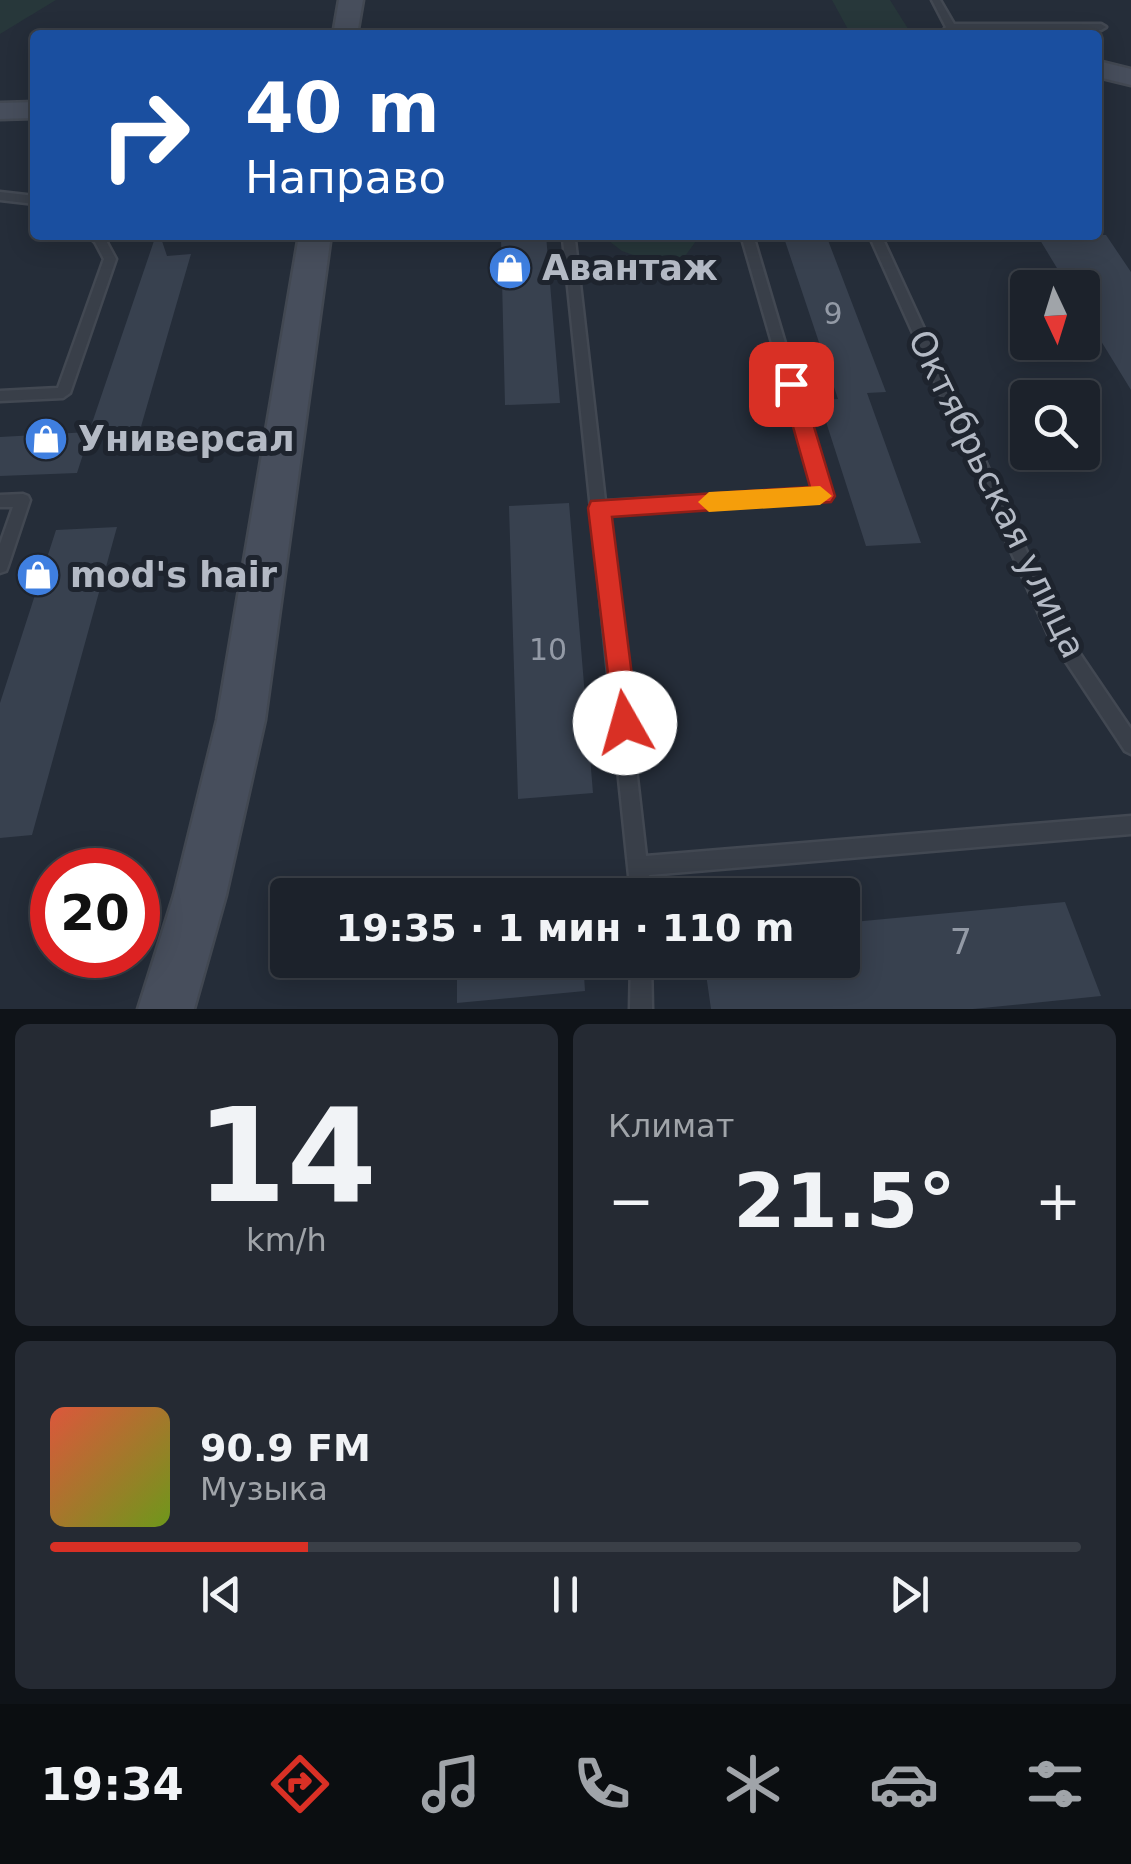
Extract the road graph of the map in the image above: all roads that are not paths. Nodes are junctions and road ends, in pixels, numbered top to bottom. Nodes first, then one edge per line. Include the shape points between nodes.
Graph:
1 (351, 0) edge
2 (936, 0) edge
3 (1100, 27) dead end
4 (346, 30) edge
5 (948, 30) edge
6 (986, 30) edge
7 (1102, 70) edge
8 (1131, 77) edge
9 (30, 110) edge
10 (0, 111) edge
11 (0, 196) edge
12 (30, 199) edge
13 (100, 240) edge
14 (314, 240) edge
15 (568, 240) edge
16 (748, 240) edge
17 (877, 240) edge
18 (0, 396) edge
19 (0, 501) edge
20 (600, 508) junction
21 (0, 566) edge
22 (1131, 745) edge
23 (1131, 825) edge
24 (642, 866) junction
25 (642, 878) edge
26 (641, 978) edge
27 (166, 1009) edge
28 (641, 1009) edge

1 - 4 main road
2 - 5 lane
3 - 6 lane
7 - 8 main road
9 - 10 main road
11 - 12 lane
13 - 18 lane via 110,259 62,394
14 - 27 main road via 240,720
15 - 20 lane
16 - 20 lane via 824,496
17 - 22 lane, Октябрьская улица via 1055,632
19 - 21 lane via 24,500
20 - 24 lane
23 - 24 lane
24 - 25 lane
26 - 28 lane

